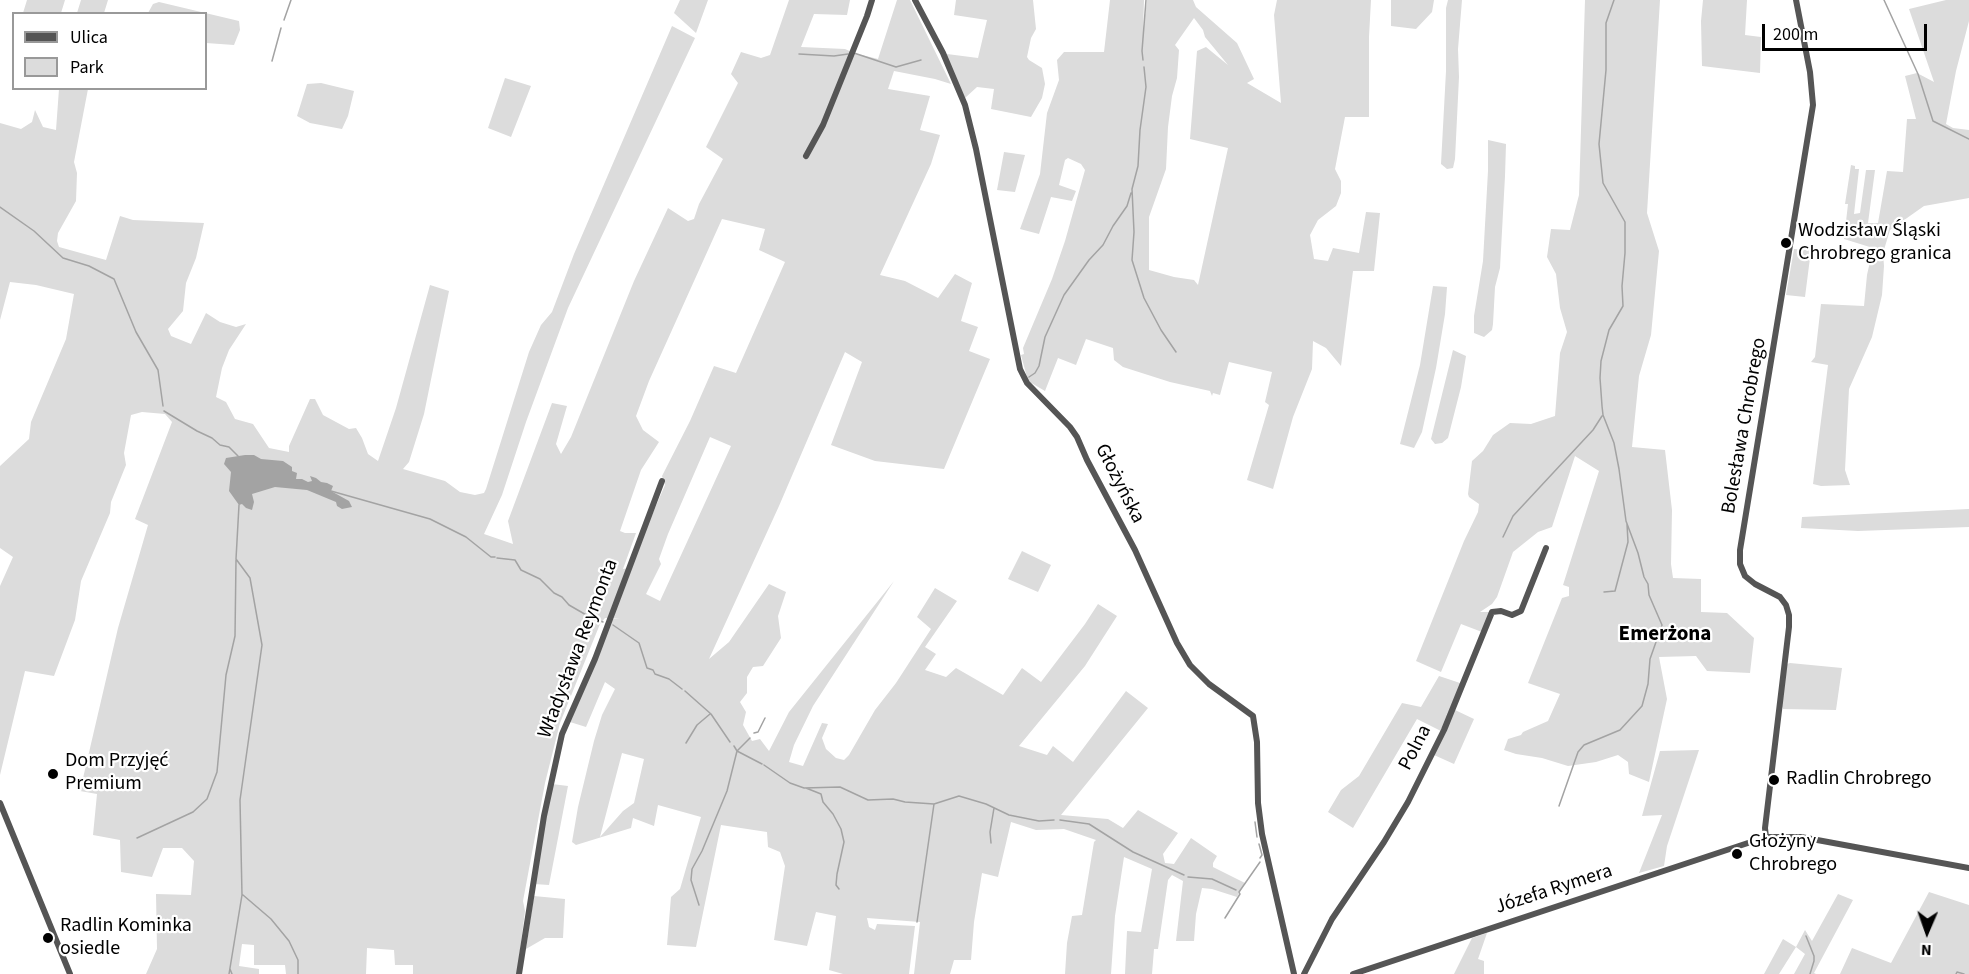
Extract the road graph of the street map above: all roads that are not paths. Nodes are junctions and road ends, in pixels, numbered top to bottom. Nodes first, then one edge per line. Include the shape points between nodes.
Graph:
1 (872, 0) edge
2 (915, 0) edge
3 (1797, 0) edge
4 (806, 156) dead end
5 (662, 482) dead end
6 (1546, 548) dead end
7 (0, 803) edge
8 (1766, 837) junction
9 (1969, 868) edge
10 (70, 974) edge
11 (519, 974) edge
12 (1294, 974) edge
13 (1304, 974) edge
14 (1353, 974) edge

1 - 4 street via 824,125
2 - 12 street, Głożyńska via 965,105 1020,369 1027,383 1077,438 1190,665 1253,716 1262,834
3 - 8 street, Bolesława Chrobrego via 1813,105 1740,550 1745,576 1780,597 1789,615
5 - 11 street, Władysława Reymonta via 595,659 561,734
6 - 13 street, Polna via 1521,611 1512,615 1492,612 1444,730 1408,802 1332,919
7 - 10 street
8 - 9 street, Józefa Rymera via 1801,837
8 - 14 street, Józefa Rymera

